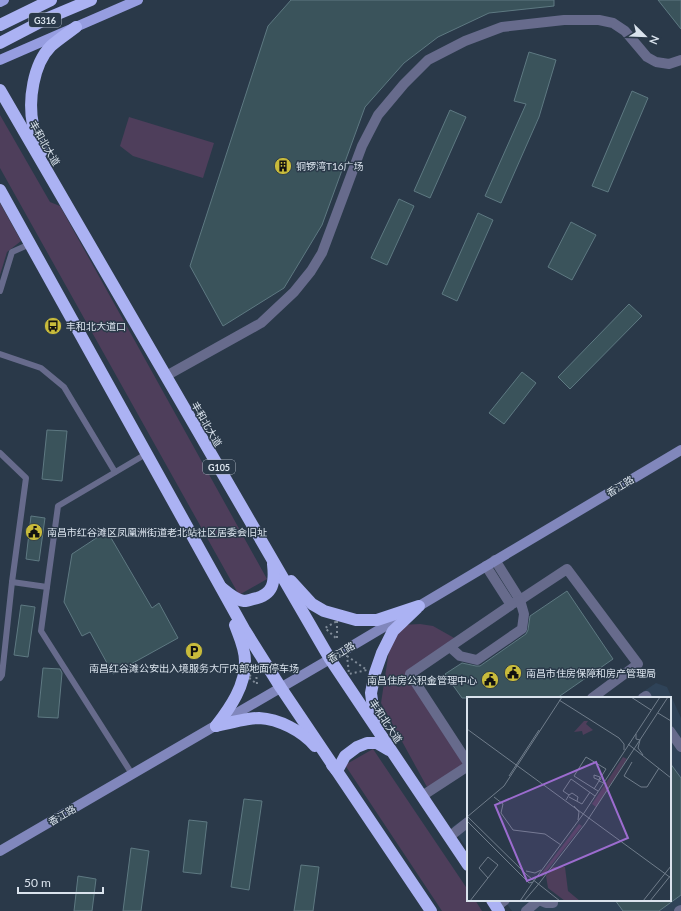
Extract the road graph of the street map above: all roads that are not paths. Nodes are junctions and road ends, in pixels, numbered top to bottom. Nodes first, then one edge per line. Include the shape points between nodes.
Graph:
1 (4, 0) edge
2 (51, 0) edge
3 (91, 0) edge
4 (138, 0) edge
5 (0, 2) edge
6 (0, 25) edge
7 (76, 27) junction
8 (0, 43) edge
9 (0, 60) edge
10 (681, 60) edge
11 (0, 90) edge
12 (55, 185) junction
13 (0, 190) edge
14 (30, 244) junction
15 (0, 292) edge
16 (0, 354) edge
17 (166, 376) junction
18 (681, 450) edge
19 (0, 453) edge
20 (146, 454) junction
21 (115, 472) junction
22 (272, 559) junction
23 (491, 563) junction
24 (12, 582) junction
25 (220, 586) junction
26 (47, 587) junction
27 (515, 602) junction
28 (419, 606) junction
29 (450, 647) junction
30 (330, 659) junction
31 (0, 678) edge
32 (281, 688) junction
33 (593, 697) edge
34 (216, 726) junction
35 (376, 727) junction
36 (671, 732) edge
37 (681, 747) edge
38 (392, 751) junction
39 (467, 763) edge
40 (467, 766) edge
41 (337, 771) junction
42 (132, 774) junction
43 (467, 774) edge
44 (424, 798) junction
45 (467, 823) edge
46 (449, 837) junction
47 (0, 851) edge
48 (467, 864) edge
49 (538, 901) edge
50 (541, 901) edge
51 (555, 905) edge
52 (431, 911) edge
53 (526, 911) edge

1 - 5 main road
2 - 6 highway, G316
3 - 8 highway, G316 via 48,18
4 - 7 main road
7 - 9 main road
7 - 12 highway via 51,47 41,62 33,83 33,126
10 - 17 street via 669,64 656,62 647,57 625,31 613,23 599,20 564,20 502,27 465,41 428,60 378,115 362,146 322,253 294,292 261,324
11 - 12 highway, 丰和北大道 / G105
12 - 17 highway, 丰和北大道 / G105
13 - 14 highway
14 - 15 lane via 12,252
14 - 20 highway
16 - 21 lane via 41,368 64,387
17 - 22 highway, 丰和北大道 / G105
18 - 23 main road, 香江路
19 - 24 lane via 26,478
20 - 21 lane
20 - 25 highway
21 - 26 lane via 58,506
22 - 25 highway via 274,579 267,594 244,601
22 - 28 highway via 312,604 339,615 356,620 377,620
22 - 30 highway, 丰和北大道 / G105
23 - 27 street
23 - 28 main road, 香江路
24 - 26 lane
24 - 31 lane
25 - 32 highway
25 - 34 highway via 244,648 246,662 235,697
26 - 42 lane via 41,631
27 - 29 street
27 - 29 street via 524,614 522,628 477,660 460,656
27 - 33 street via 567,570 638,664
28 - 30 main road, 香江路
28 - 35 highway via 393,631 382,652 371,693
29 - 39 street via 410,674
30 - 32 main road, 香江路
30 - 35 highway, 丰和北大道 / G105
32 - 34 main road, 香江路
32 - 41 highway
34 - 41 highway via 258,718 275,721 310,740
34 - 42 main road, 香江路
35 - 38 highway, 丰和北大道 / G105
36 - 37 street
38 - 41 highway via 377,743 367,743 346,756
38 - 44 highway, 丰和北大道 / G105
40 - 44 street
41 - 52 highway
42 - 47 main road, 香江路
43 - 44 street
44 - 46 highway, 丰和北大道 / G105
45 - 46 street
46 - 48 highway, 丰和北大道 / G105
49 - 53 street
50 - 51 street

